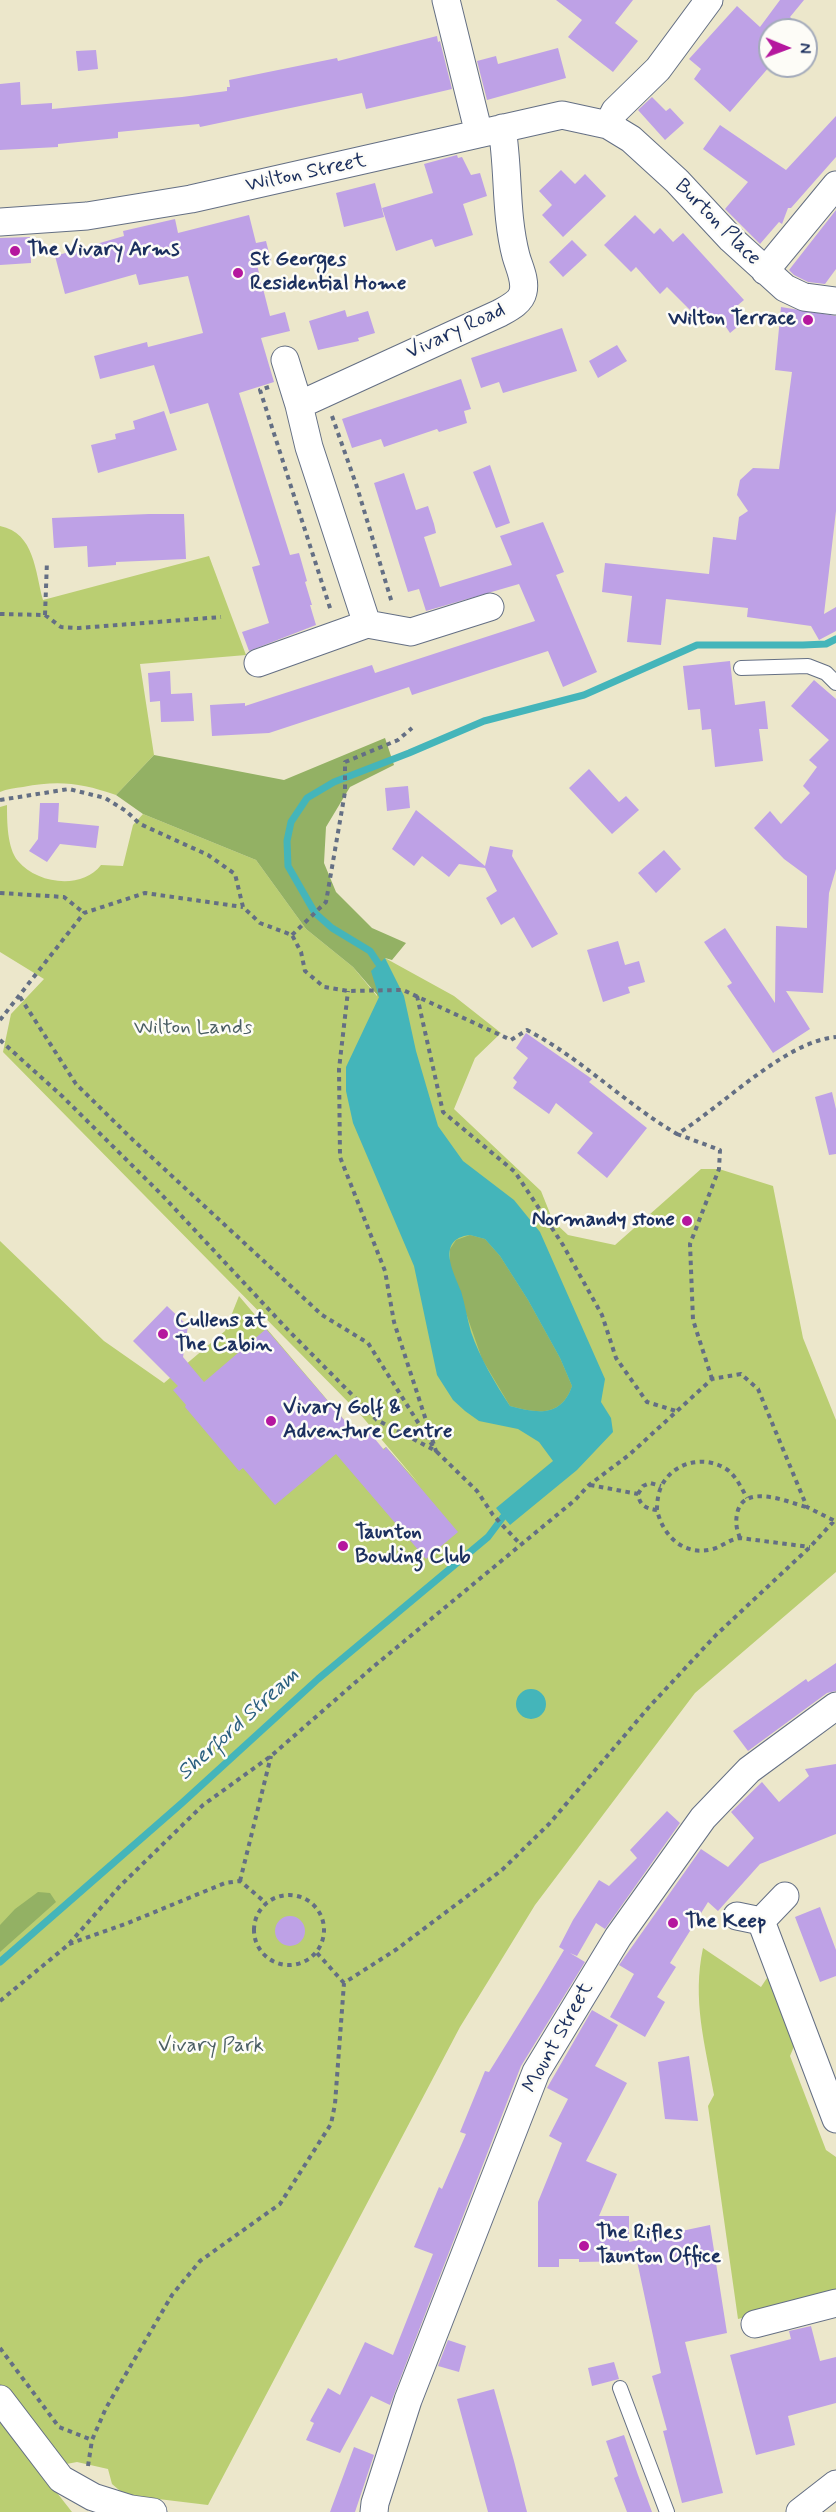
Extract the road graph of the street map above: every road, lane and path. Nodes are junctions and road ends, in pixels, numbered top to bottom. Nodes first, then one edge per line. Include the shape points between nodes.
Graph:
1 (446, 0) edge
2 (709, 0) edge
3 (608, 125) junction
4 (490, 131) junction
5 (836, 185) edge
6 (0, 222) edge
7 (765, 271) junction
8 (836, 301) edge
9 (288, 370) joint
10 (324, 393) junction
11 (299, 405) junction
12 (47, 561) dead end
13 (490, 607) dead end
14 (0, 614) edge
15 (45, 615) junction
16 (221, 617) dead end
17 (367, 624) junction
18 (400, 632) junction
19 (338, 634) junction
20 (258, 663) dead end
21 (741, 668) dead end
22 (836, 683) edge
23 (412, 728) dead end
24 (0, 800) edge
25 (0, 893) edge
26 (243, 907) junction
27 (84, 913) junction
28 (292, 935) junction
29 (348, 991) junction
30 (417, 995) junction
31 (20, 997) junction
32 (0, 1020) edge
33 (836, 1037) edge
34 (0, 1040) edge
35 (677, 1134) junction
36 (712, 1379) junction
37 (676, 1411) junction
38 (436, 1451) junction
39 (589, 1485) junction
40 (661, 1486) junction
41 (638, 1494) junction
42 (747, 1498) junction
43 (807, 1507) junction
44 (657, 1510) junction
45 (835, 1521) edge
46 (740, 1538) junction
47 (520, 1545) junction
48 (810, 1547) junction
49 (836, 1706) edge
50 (271, 1756) junction
51 (240, 1881) junction
52 (785, 1896) dead end
53 (266, 1903) junction
54 (69, 1945) junction
55 (316, 1953) junction
56 (344, 1983) junction
57 (0, 2001) edge
58 (836, 2119) edge
59 (836, 2302) edge
60 (756, 2324) dead end
61 (0, 2348) edge
62 (620, 2388) dead end
63 (0, 2399) edge
64 (836, 2484) edge
65 (153, 2512) edge
66 (374, 2512) edge
67 (667, 2512) edge
68 (800, 2512) edge

1 - 4 street, Vivary Road
2 - 3 street via 658,69 615,111
3 - 4 street, Wilton Street via 562,115
3 - 7 street, Burton Place via 631,139 677,181
4 - 6 street, Wilton Street via 191,199 87,216
4 - 10 street, Vivary Road via 507,164 507,202 523,293 515,305 500,313
5 - 7 street
7 - 8 street, Burton Place via 785,288 804,297
9 - 11 street
9 - 19 path via 260,390
10 - 11 street, Vivary Road
10 - 18 path
11 - 17 street
12 - 15 path
13 - 18 street
14 - 15 path
15 - 16 path via 61,627 80,628
17 - 18 street
17 - 19 street
19 - 20 street
21 - 22 lane via 808,666 826,673
23 - 28 path via 398,740 345,762 345,792 326,902
24 - 26 path via 69,789 105,798 141,824 208,855 235,874
25 - 27 path via 64,897
26 - 27 path via 146,893
26 - 28 path via 260,923
27 - 31 path
28 - 29 path via 305,971 324,987
29 - 30 path via 403,990
29 - 38 path via 339,1070 340,1157 386,1271 394,1322
30 - 35 path via 512,1040 527,1030 546,1040 631,1105
30 - 37 path via 443,1112 515,1172 563,1245 602,1315 616,1358 647,1402
31 - 32 path
31 - 38 path via 76,1084 322,1315 368,1343
33 - 35 path via 808,1044 777,1062
34 - 38 path via 162,1195 377,1420
35 - 36 path via 720,1150 719,1169 690,1244 693,1320
36 - 37 path
36 - 43 path via 741,1374 758,1389
37 - 39 path via 629,1455
38 - 47 path via 477,1491
39 - 41 path
39 - 47 path
40 - 41 path via 650,1483
40 - 42 path via 677,1469 694,1462 708,1462 734,1476
40 - 44 path
41 - 44 path via 645,1508
42 - 43 path via 767,1496
42 - 46 path via 736,1517
43 - 45 path
44 - 46 path via 665,1532 689,1549 713,1549
45 - 48 path
46 - 48 path
47 - 50 path
48 - 56 path via 716,1635 549,1824 502,1870 397,1949
49 - 66 street, Mount Street via 749,1770 703,1818 618,1937 536,2072 408,2400
50 - 51 path
50 - 54 path via 203,1805 120,1886
51 - 53 path
51 - 54 path via 225,1883
52 - 58 street via 749,1918
53 - 55 path via 290,1894 314,1904 325,1928
53 - 55 path via 254,1923 257,1946 264,1955 274,1962 297,1965
54 - 57 path
55 - 56 path
56 - 61 path via 331,2124 279,2204 200,2261 171,2295 106,2408 92,2440 58,2427
59 - 60 street
62 - 67 lane
63 - 65 street via 62,2479 93,2497
64 - 68 street

